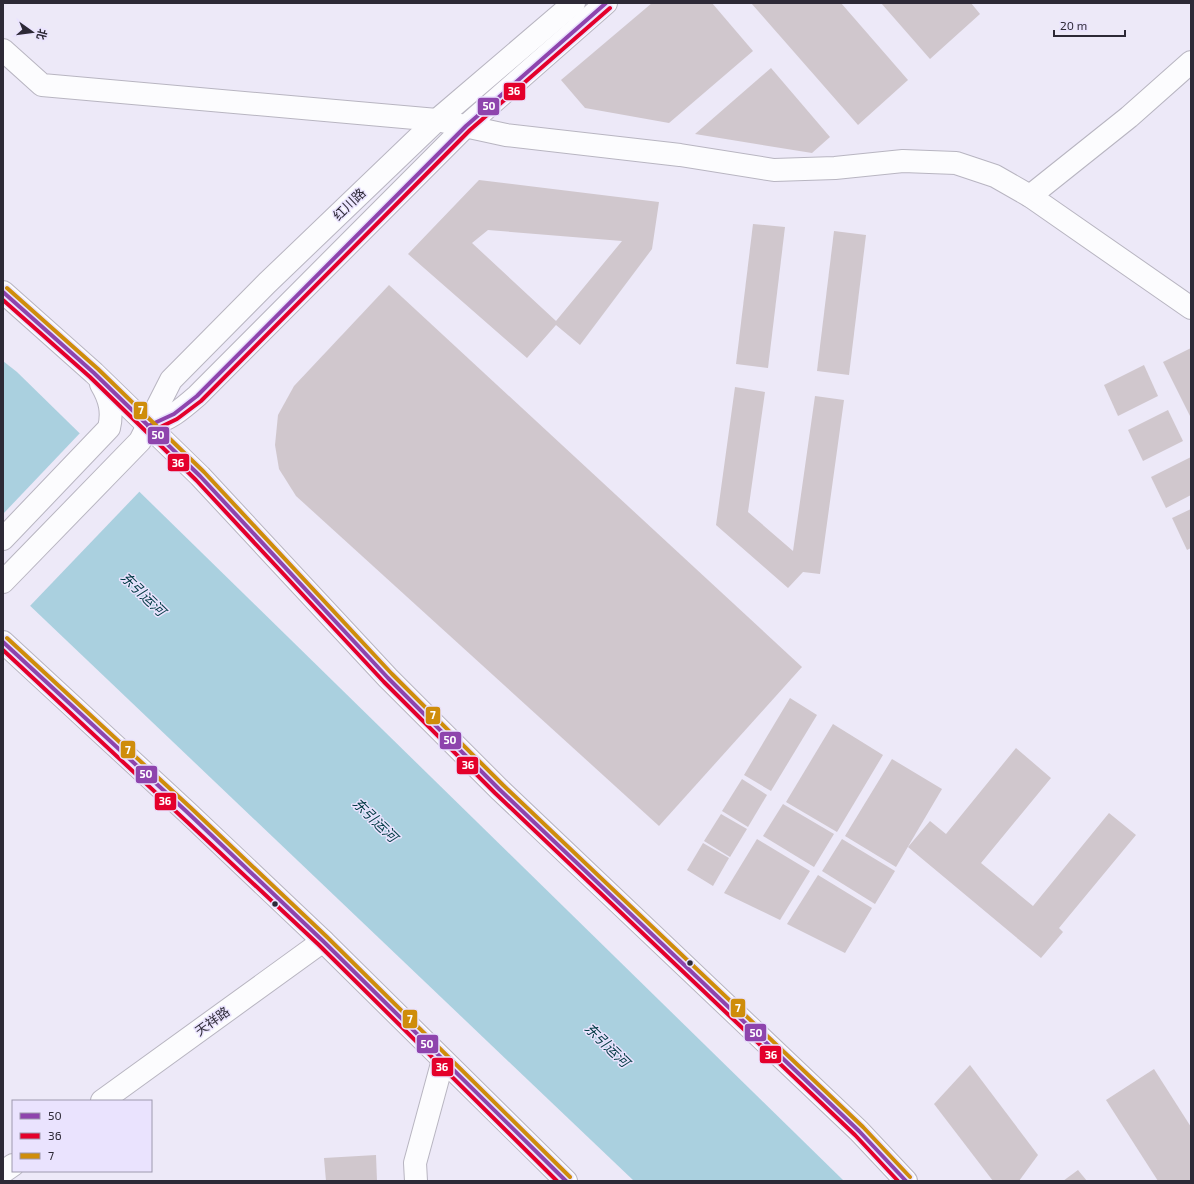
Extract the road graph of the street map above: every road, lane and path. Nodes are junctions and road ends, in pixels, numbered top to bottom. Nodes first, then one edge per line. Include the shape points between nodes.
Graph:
1 (574, 3) edge
2 (606, 3) edge
3 (3, 50) edge
4 (1191, 62) edge
5 (437, 120) junction
6 (466, 126) junction
7 (1030, 196) junction
8 (3, 292) edge
9 (1191, 308) edge
10 (94, 373) junction
11 (148, 426) junction
12 (3, 539) edge
13 (3, 582) edge
14 (3, 642) edge
15 (323, 941) junction
16 (443, 1060) junction
17 (103, 1100) edge
18 (12, 1166) edge
19 (3, 1172) edge
20 (416, 1181) edge
21 (566, 1181) edge
22 (906, 1181) edge

1 - 5 street, 红川路
2 - 6 street, 红川路
3 - 5 street via 42,85
4 - 7 street via 1129,117
5 - 6 street
5 - 11 street, 红川路 via 170,380
6 - 7 street via 506,135 680,155 774,170 835,168 903,160 956,163 995,176
6 - 11 street, 红川路 via 197,396 178,413
7 - 9 street
8 - 10 street
10 - 11 street
10 - 12 street via 111,405 109,428
11 - 13 street, 红川路 via 140,441
11 - 22 street via 200,476 388,678 499,789 854,1125
14 - 15 street
15 - 16 street
15 - 17 street, 天祥路
16 - 20 street via 415,1163
16 - 21 street
18 - 19 street

